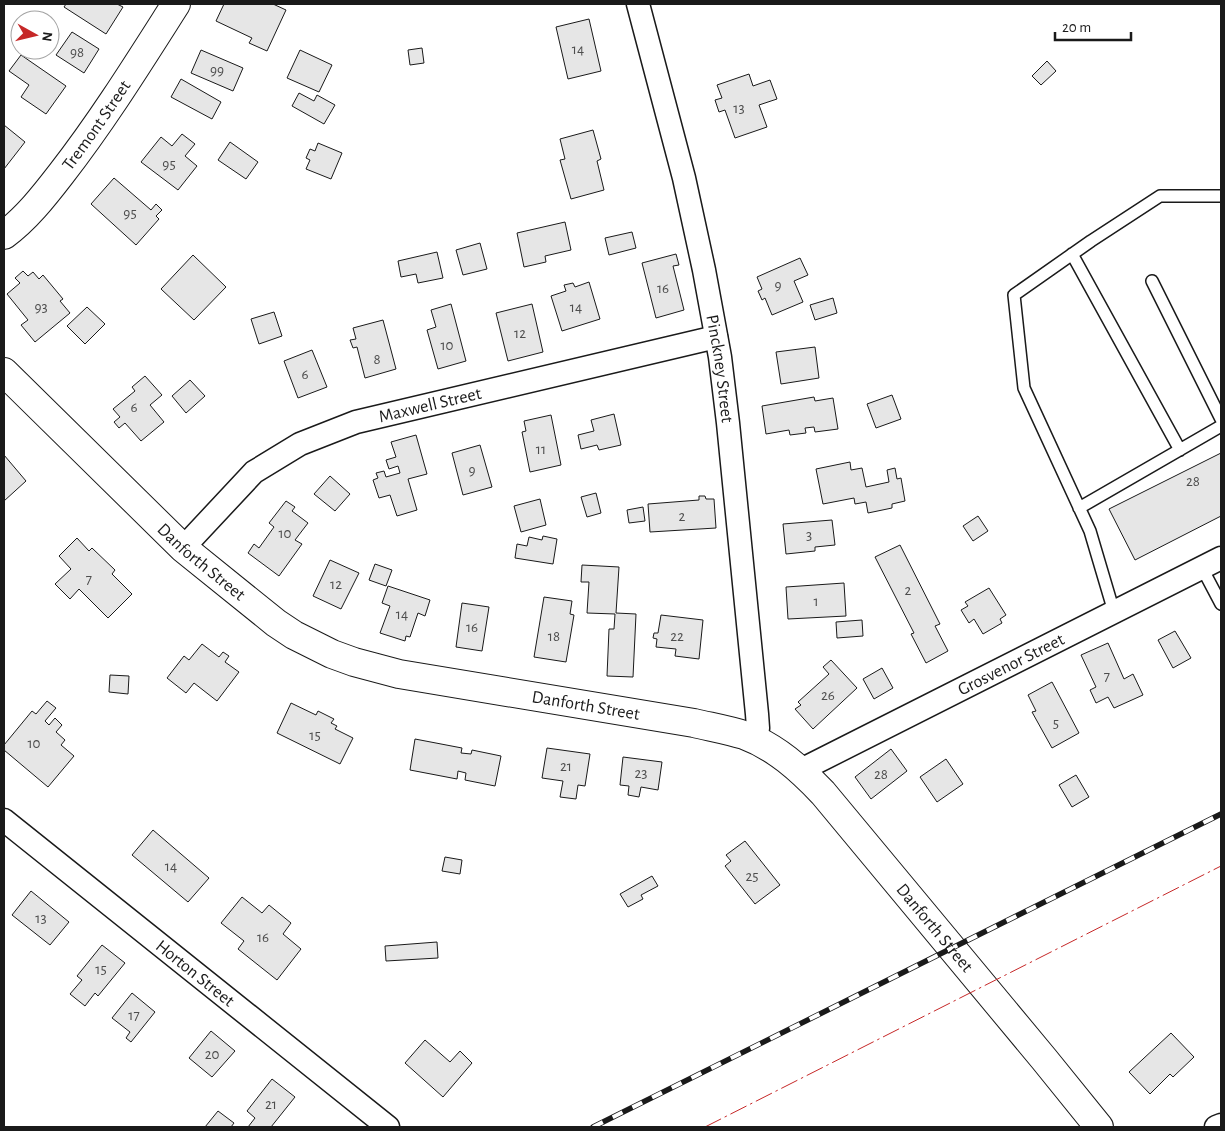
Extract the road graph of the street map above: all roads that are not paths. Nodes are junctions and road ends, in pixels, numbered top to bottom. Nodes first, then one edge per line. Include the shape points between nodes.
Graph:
1 (176, 4) edge
2 (638, 4) edge
3 (1221, 196) edge
4 (4, 236) edge
5 (1072, 254) junction
6 (1152, 281) dead end
7 (716, 337) junction
8 (4, 372) edge
9 (1221, 419) edge
10 (1221, 426) edge
11 (1180, 450) junction
12 (1079, 508) junction
13 (183, 548) junction
14 (1212, 563) edge
15 (1221, 604) edge
16 (1114, 612) junction
17 (756, 740) junction
18 (801, 770) junction
19 (4, 820) edge
20 (1221, 1125) edge
21 (388, 1127) edge
22 (1099, 1127) edge
23 (1216, 1127) edge

1 - 4 street, Tremont Street via 69,164 42,199
2 - 7 street, Pinckney Street via 684,178
3 - 5 lane via 1160,196
5 - 11 lane
5 - 12 lane via 1014,295 1024,388
6 - 9 lane
7 - 13 street, Maxwell Street via 356,422 318,435 254,472
7 - 17 street, Pinckney Street via 728,423 757,714
8 - 13 street, Danforth Street
10 - 11 lane
11 - 12 lane
12 - 16 lane via 1090,531
13 - 17 street, Danforth Street via 276,624 313,645 354,662 399,674 694,723
14 - 15 lane
14 - 16 street, Grosvenor Street
16 - 18 street, Grosvenor Street
17 - 18 street, Danforth Street
18 - 22 street, Danforth Street via 824,792
19 - 21 street, Horton Street
20 - 23 street

